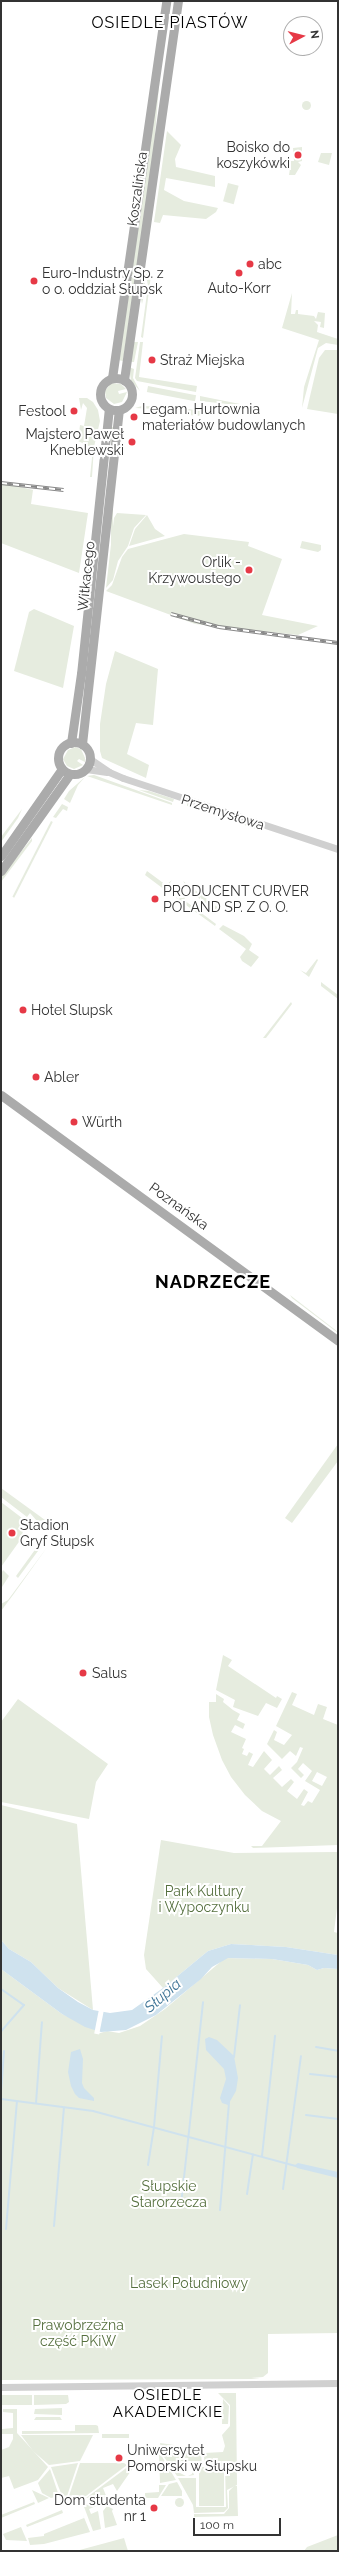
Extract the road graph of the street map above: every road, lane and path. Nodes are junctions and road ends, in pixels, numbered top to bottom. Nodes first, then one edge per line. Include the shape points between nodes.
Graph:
1 (166, 1) edge
2 (178, 1) edge
3 (112, 378) junction
4 (124, 380) junction
5 (109, 409) junction
6 (119, 410) junction
7 (71, 743) junction
8 (82, 744) junction
9 (90, 759) junction
10 (86, 769) junction
11 (66, 771) junction
12 (109, 772) junction
13 (338, 849) edge
14 (1, 856) edge
15 (1, 871) edge
16 (1, 1095) edge
17 (338, 1341) edge
18 (338, 2383) edge
19 (1, 2387) edge

1 - 3 main road, Koszalińska
2 - 4 main road, Koszalińska
3 - 4 main road
3 - 5 main road via 104,383 100,391 101,401
4 - 6 main road via 130,387 132,396 128,404
5 - 6 main road
5 - 7 main road, Witkacego
6 - 8 main road, Witkacego
7 - 8 main road
7 - 11 main road via 65,745 59,754
8 - 9 main road
9 - 10 main road
9 - 12 street, Przemysłowa
10 - 11 main road via 78,774
10 - 12 street, Przemysłowa
11 - 14 main road
11 - 15 main road
12 - 13 street, Przemysłowa
16 - 17 main road, Poznańska
18 - 19 street

